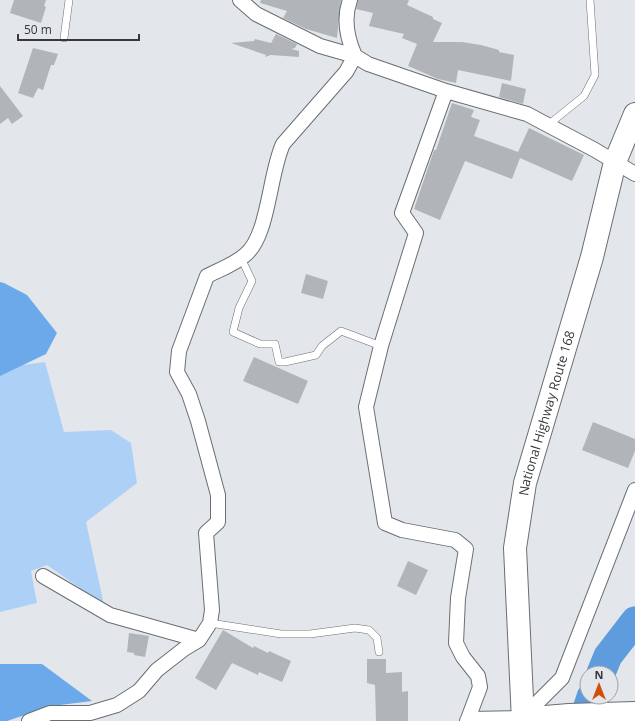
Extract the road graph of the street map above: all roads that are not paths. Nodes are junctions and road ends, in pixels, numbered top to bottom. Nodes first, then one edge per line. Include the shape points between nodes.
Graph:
1 (69, 0) edge
2 (240, 0) edge
3 (350, 0) edge
4 (590, 0) edge
5 (64, 38) dead end
6 (355, 56) junction
7 (446, 91) junction
8 (635, 114) edge
9 (548, 125) junction
10 (616, 162) junction
11 (635, 174) edge
12 (241, 258) junction
13 (382, 346) junction
14 (635, 490) edge
15 (44, 576) dead end
16 (210, 623) junction
17 (199, 640) junction
18 (379, 652) dead end
19 (635, 712) edge
20 (468, 720) edge
21 (522, 720) edge
22 (30, 721) edge

1 - 5 lane
2 - 6 street via 256,14 320,46
3 - 6 street via 347,39
4 - 9 lane via 595,75 584,96
6 - 7 street via 368,64
6 - 12 street via 346,72 283,144 277,157 260,234
7 - 9 street via 527,114
7 - 13 street via 402,214 416,233
8 - 10 highway, National Highway Route 168
9 - 10 street
10 - 11 street
10 - 21 highway, National Highway Route 168 via 592,257 526,483 516,548
12 - 13 lane via 252,281 233,332 260,344 275,344 279,362 316,355 322,346 340,332
12 - 16 street via 207,276 179,351 177,372 189,394 198,421 218,495 218,522 206,533 212,610
13 - 20 street via 366,407 385,523 402,530 455,540 466,549 458,598 456,643 478,676 480,687
14 - 21 street via 562,678
15 - 17 street via 110,616
16 - 17 street
16 - 18 lane via 281,634 310,634 355,628 369,630 377,638
17 - 22 street via 157,670 139,691 117,705 90,713 50,713
19 - 21 street via 570,714
20 - 21 street

